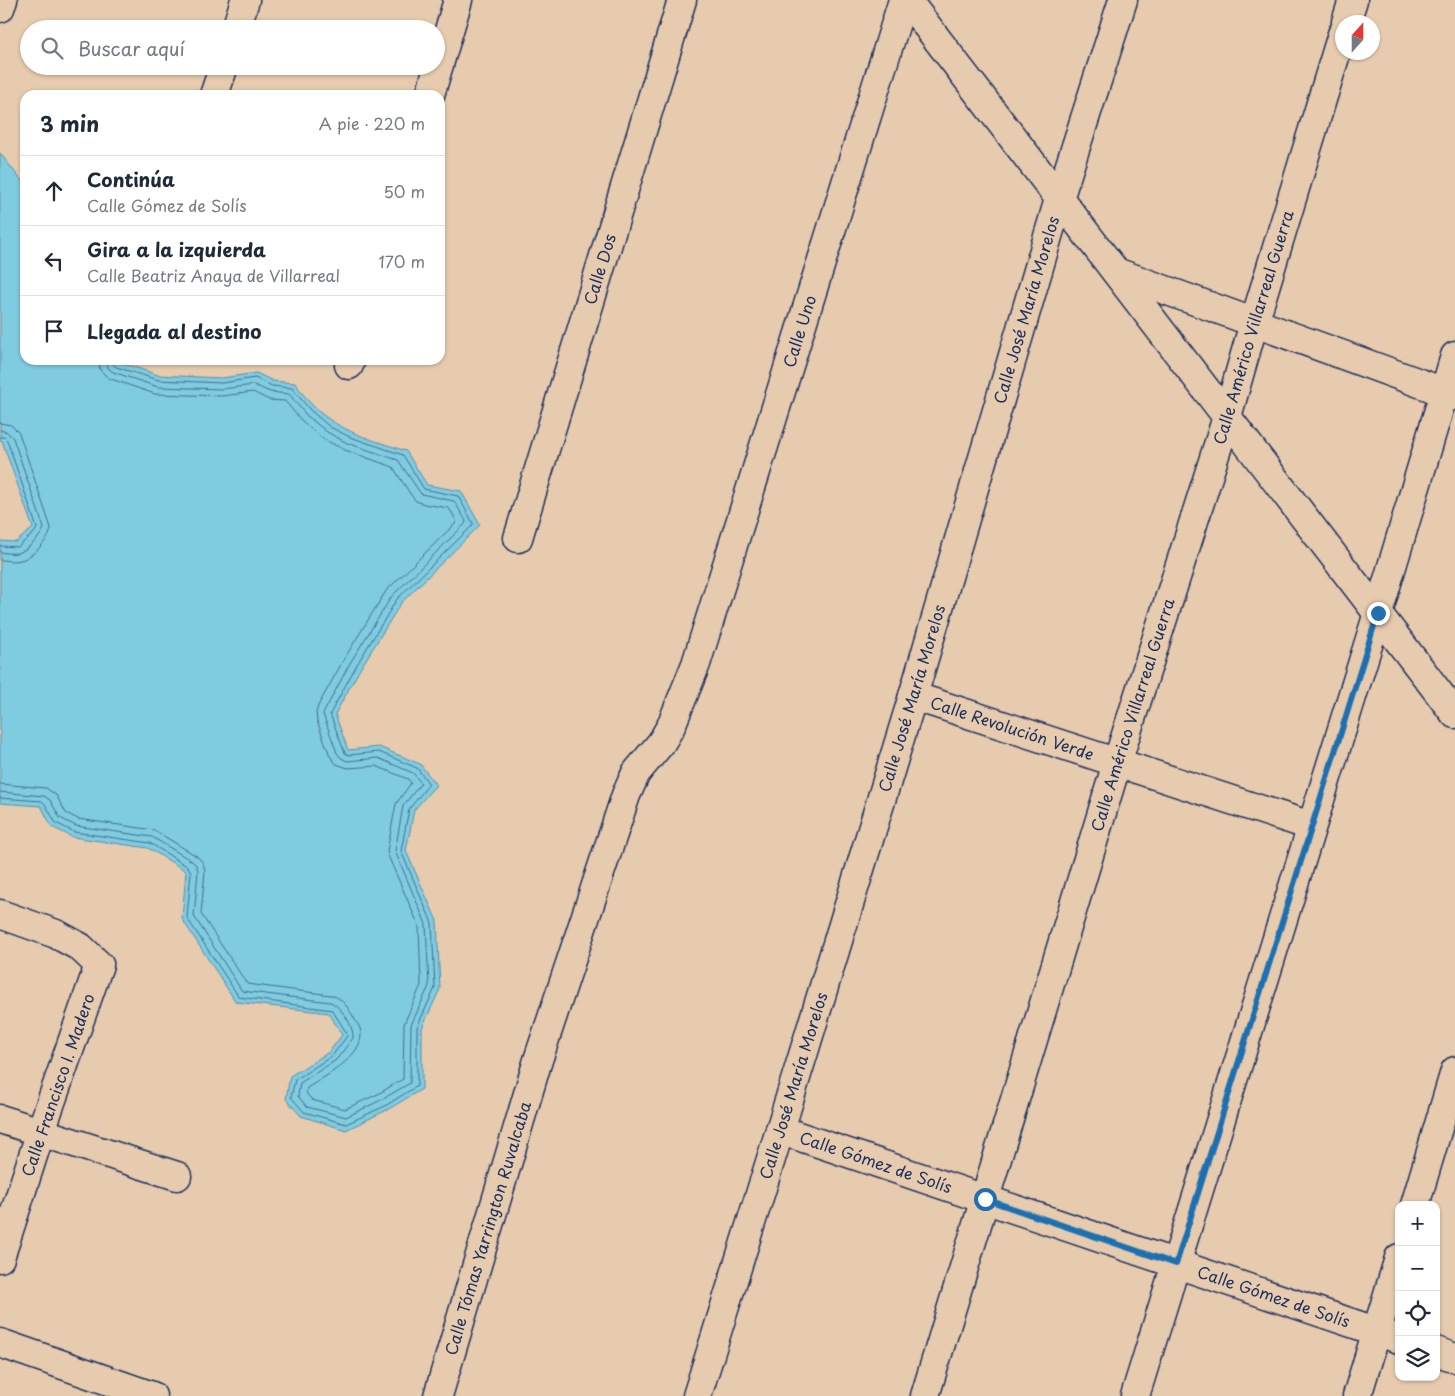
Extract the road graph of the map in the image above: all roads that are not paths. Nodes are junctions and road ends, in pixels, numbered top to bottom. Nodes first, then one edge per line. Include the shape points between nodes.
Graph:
1 (3, 0) edge
2 (245, 0) edge
3 (458, 0) edge
4 (682, 0) edge
5 (903, 0) edge
6 (907, 0) edge
7 (1123, 0) edge
8 (1353, 0) edge
9 (0, 8) edge
10 (1348, 15) edge
11 (239, 20) edge
12 (445, 44) edge
13 (1335, 57) edge
14 (221, 75) edge
15 (436, 75) edge
16 (216, 90) edge
17 (431, 90) edge
18 (1060, 199) junction
19 (1116, 272) junction
20 (1254, 323) junction
21 (1455, 356) edge
22 (1450, 394) edge
23 (1227, 417) junction
24 (518, 538) dead end
25 (1378, 613) junction
26 (913, 696) junction
27 (1455, 714) edge
28 (1117, 763) junction
29 (1311, 826) junction
30 (0, 914) edge
31 (538, 1060) joint
32 (1455, 1071) edge
33 (0, 1119) edge
34 (780, 1130) junction
35 (41, 1131) junction
36 (178, 1176) dead end
37 (985, 1199) junction
38 (1416, 1201) edge
39 (0, 1258) edge
40 (1176, 1264) junction
41 (1395, 1286) edge
42 (1388, 1335) edge
43 (0, 1343) edge
44 (1440, 1352) edge
45 (1455, 1358) edge
46 (152, 1396) edge
47 (438, 1396) edge
48 (697, 1396) edge
49 (925, 1396) edge
50 (1135, 1396) edge
51 (1357, 1396) edge

1 - 9 street
2 - 11 street
3 - 12 street
4 - 24 street, Calle Dos
5 - 31 street, Calle Uno via 696,664 671,726 661,744 636,773 626,795
6 - 18 street
7 - 18 street, Calle José María Morelos
8 - 10 street
13 - 20 street, Calle Américo Villarreal Guerra
14 - 16 street
15 - 17 street
18 - 19 street
18 - 26 street, Calle José María Morelos
19 - 20 street
19 - 23 street
20 - 22 street
20 - 23 street, Calle Américo Villarreal Guerra
21 - 22 street
22 - 25 street
23 - 25 street
23 - 28 street, Calle Américo Villarreal Guerra
25 - 27 street
25 - 29 street
26 - 28 street, Calle Revolución Verde
26 - 34 street, Calle José María Morelos
28 - 29 street, Calle Revolución Verde
28 - 37 street, Calle Américo Villarreal Guerra
29 - 40 street
30 - 35 street, Calle Francisco I. Madero via 56,934 80,947 99,965
31 - 47 street, Calle Tómas Yarrington Ruvalcaba
32 - 38 street
33 - 35 street
34 - 37 street, Calle Gómez de Solís
34 - 48 street, Calle José María Morelos
35 - 36 street
35 - 39 street, Calle Francisco I. Madero
37 - 40 street, Calle Gómez de Solís
37 - 49 street, Calle Américo Villarreal Guerra
40 - 42 street, Calle Gómez de Solís
40 - 50 street
41 - 42 street
42 - 51 street
43 - 46 street
44 - 45 street

